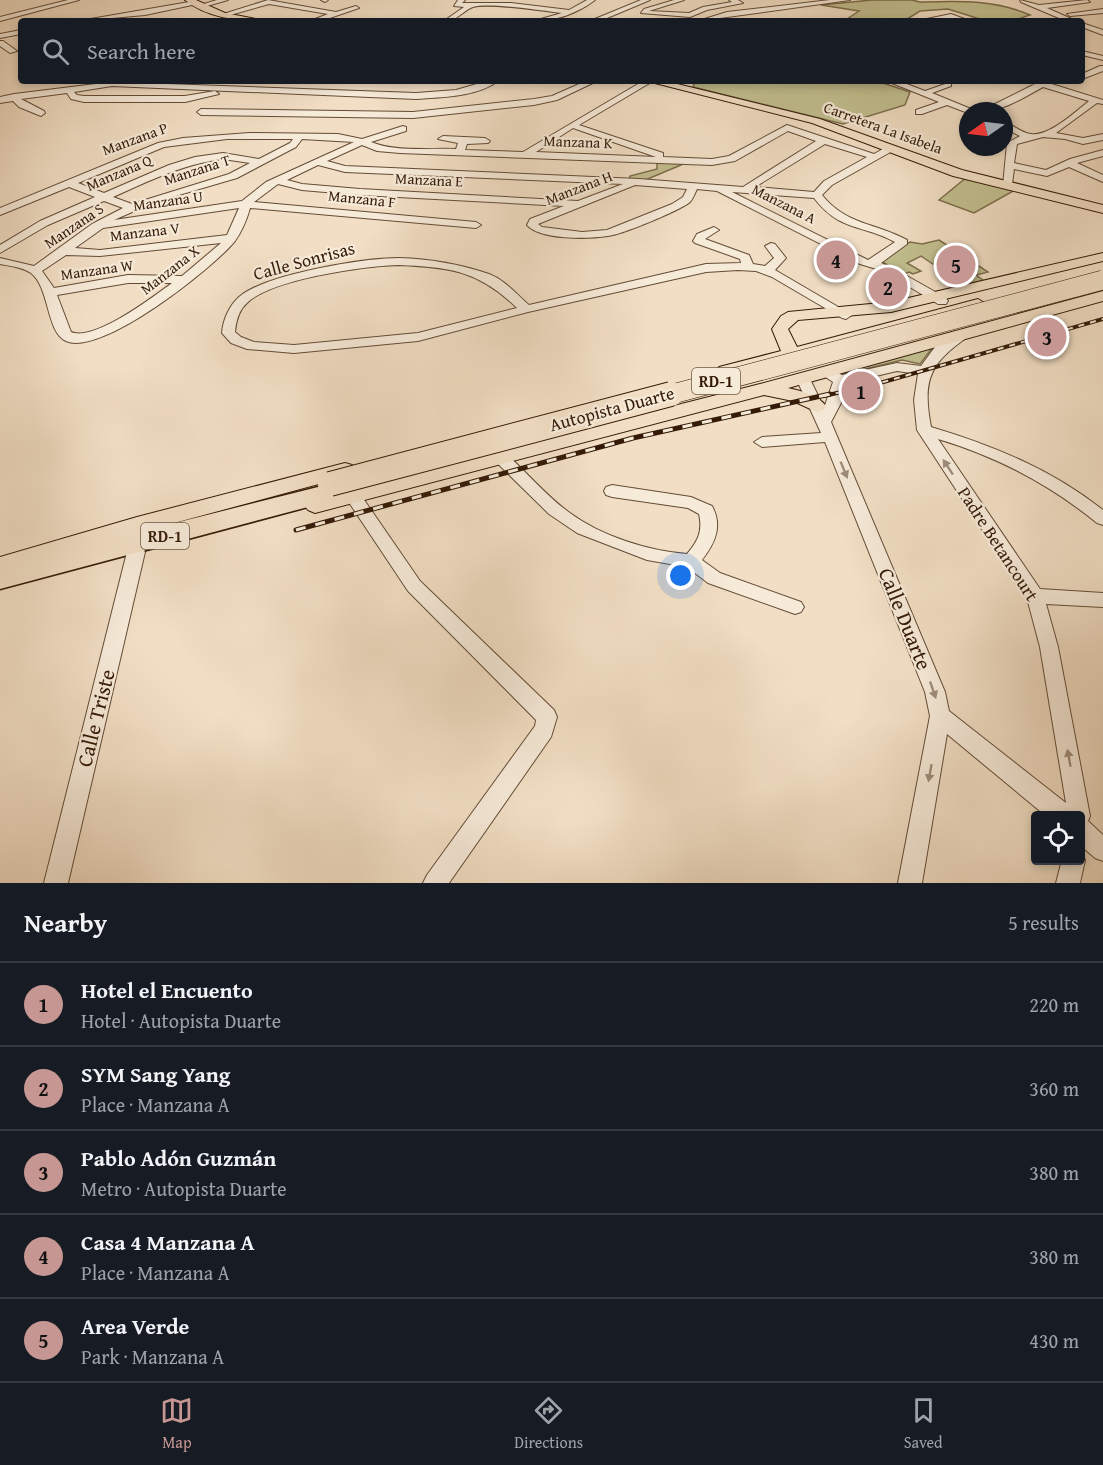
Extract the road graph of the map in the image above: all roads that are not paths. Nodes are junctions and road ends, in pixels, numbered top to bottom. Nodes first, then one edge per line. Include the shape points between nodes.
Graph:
1 (76, 0) edge
2 (225, 0) edge
3 (309, 0) edge
4 (324, 0) edge
5 (462, 0) edge
6 (592, 0) edge
7 (647, 0) edge
8 (681, 0) edge
9 (732, 0) edge
10 (847, 0) edge
11 (249, 1) edge
12 (272, 1) edge
13 (1024, 1) edge
14 (1085, 1) edge
15 (566, 2) dead end
16 (198, 4) edge
17 (583, 4) junction
18 (284, 5) junction
19 (340, 6) dead end
20 (470, 6) junction
21 (296, 7) junction
22 (1036, 7) junction
23 (356, 8) dead end
24 (93, 10) dead end
25 (321, 11) junction
26 (1103, 11) edge
27 (570, 12) junction
28 (644, 13) junction
29 (337, 14) junction
30 (129, 15) junction
31 (223, 15) junction
32 (1057, 15) junction
33 (90, 18) edge
34 (106, 18) edge
35 (134, 18) edge
36 (238, 18) edge
37 (324, 18) edge
38 (452, 18) edge
39 (549, 18) edge
40 (602, 18) edge
41 (641, 18) edge
42 (713, 18) edge
43 (939, 18) edge
44 (957, 18) edge
45 (1064, 18) edge
46 (0, 19) edge
47 (1103, 22) edge
48 (1085, 24) edge
49 (1085, 26) edge
50 (18, 33) edge
51 (0, 36) edge
52 (1100, 36) edge
53 (1085, 41) edge
54 (0, 43) edge
55 (13, 51) dead end
56 (1085, 54) edge
57 (1103, 58) edge
58 (1103, 68) edge
59 (1085, 76) edge
60 (488, 84) edge
61 (585, 84) edge
62 (647, 84) edge
63 (665, 84) edge
64 (898, 84) edge
65 (940, 84) edge
66 (1034, 84) edge
67 (1043, 84) edge
68 (1069, 84) edge
69 (68, 89) junction
70 (1059, 89) junction
71 (230, 90) junction
72 (926, 93) junction
73 (14, 97) junction
74 (0, 100) edge
75 (948, 101) junction
76 (1100, 101) edge
77 (1009, 102) edge
78 (959, 106) edge
79 (201, 112) dead end
80 (919, 112) dead end
81 (41, 113) dead end
82 (572, 125) junction
83 (403, 129) dead end
84 (1013, 129) edge
85 (1043, 135) junction
86 (1028, 136) junction
87 (299, 137) junction
88 (1103, 137) edge
89 (443, 140) dead end
90 (824, 140) junction
91 (465, 141) junction
92 (485, 141) dead end
93 (1083, 141) junction
94 (361, 142) junction
95 (891, 148) junction
96 (459, 152) junction
97 (1103, 152) edge
98 (525, 155) junction
99 (875, 157) junction
100 (675, 160) junction
101 (260, 162) junction
102 (317, 162) junction
103 (1069, 163) junction
104 (1011, 165) junction
105 (1103, 179) edge
106 (278, 181) junction
107 (639, 182) junction
108 (69, 183) junction
109 (1007, 184) junction
110 (693, 186) junction
111 (714, 187) junction
112 (746, 189) junction
113 (817, 195) junction
114 (102, 196) junction
115 (245, 204) junction
116 (580, 204) junction
117 (132, 208) junction
118 (435, 208) junction
119 (1103, 209) edge
120 (0, 212) edge
121 (476, 225) dead end
122 (96, 226) junction
123 (714, 230) dead end
124 (231, 238) junction
125 (771, 246) dead end
126 (0, 250) edge
127 (63, 251) junction
128 (1103, 260) edge
129 (0, 261) edge
130 (872, 264) junction
131 (748, 266) junction
132 (768, 270) junction
133 (35, 272) junction
134 (1103, 274) edge
135 (184, 280) junction
136 (1103, 280) edge
137 (1103, 289) edge
138 (51, 292) junction
139 (1103, 296) edge
140 (940, 299) junction
141 (526, 309) junction
142 (843, 313) junction
143 (867, 333) junction
144 (964, 333) junction
145 (893, 354) junction
146 (798, 360) junction
147 (926, 371) junction
148 (833, 376) junction
149 (662, 388) junction
150 (763, 389) junction
151 (676, 412) junction
152 (824, 422) junction
153 (924, 430) junction
154 (762, 442) dead end
155 (500, 458) junction
156 (337, 490) junction
157 (612, 491) dead end
158 (1103, 519) edge
159 (136, 552) junction
160 (691, 561) junction
161 (0, 567) edge
162 (0, 580) edge
163 (1035, 596) junction
164 (1103, 600) edge
165 (795, 607) dead end
166 (940, 716) junction
167 (1058, 811) edge
168 (1077, 811) edge
169 (1085, 832) edge
170 (1103, 850) edge
171 (1073, 865) edge
172 (56, 883) edge
173 (435, 883) edge
174 (910, 883) edge
175 (1068, 883) edge

1 - 46 street
2 - 16 street
3 - 18 street
4 - 21 street
5 - 20 street via 456,5
6 - 17 street
7 - 40 street
8 - 28 street via 656,5
9 - 28 street via 740,3 705,8 690,15
10 - 42 street
11 - 16 street
12 - 18 street
12 - 31 street
13 - 22 street
14 - 22 street
14 - 26 street
15 - 17 street
16 - 30 street
16 - 31 main road
17 - 27 street
18 - 21 street
19 - 25 street
20 - 27 street via 511,4
20 - 38 street
21 - 25 street
22 - 32 street
23 - 29 street
24 - 33 street via 89,12
25 - 29 street
26 - 32 street
27 - 39 street
28 - 41 street
29 - 37 street
30 - 34 street
30 - 35 street
31 - 36 main road
32 - 45 street
43 - 44 street
47 - 48 street
49 - 52 street
50 - 51 street
52 - 53 street
54 - 55 street
56 - 57 street
58 - 59 street
60 - 71 street via 460,92 416,96
61 - 79 street via 534,102 413,115
62 - 82 street
63 - 95 main road, Carretera La Isabela via 816,121
64 - 72 street
65 - 72 street via 945,85
66 - 77 street
67 - 70 street
68 - 70 street
69 - 71 street via 112,84
69 - 71 street via 74,97 84,99 185,99
69 - 73 street
70 - 76 street
72 - 75 street
73 - 74 street
73 - 81 street
75 - 78 street
75 - 80 street
76 - 85 street
82 - 98 street
82 - 100 street
83 - 94 street
84 - 86 street
85 - 86 street
85 - 93 street
86 - 104 street via 1012,143
87 - 94 street, Manzana P via 353,138
87 - 101 street, Manzana T
87 - 108 street, Manzana P via 211,136 182,140
88 - 93 street
89 - 91 street
90 - 99 street
90 - 100 street, Manzana K via 787,128 723,162
90 - 112 street
91 - 92 street
91 - 96 street
93 - 97 street
94 - 96 street, Manzana K via 377,148
94 - 102 street
95 - 99 street
95 - 109 main road, Carretera La Isabela via 958,172
96 - 98 street, Manzana K
97 - 103 street
98 - 100 street, Manzana K
99 - 113 street via 828,183
101 - 114 street, Manzana Q via 223,156 198,159
101 - 117 street, Manzana T via 232,176
102 - 106 street
102 - 107 street via 345,169
103 - 104 street via 1047,173
103 - 105 street
104 - 109 street
106 - 115 street
106 - 118 street, Manzana E
107 - 110 street
107 - 116 street, Manzana H
108 - 114 street
108 - 120 street, Manzana P
109 - 119 main road, Carretera La Isabela
110 - 111 street
110 - 116 street, Manzana H via 687,199 676,206 609,233 582,235 539,230 532,225
111 - 112 street
111 - 130 street, Manzana A
112 - 113 street
113 - 130 street via 846,222 903,242
114 - 117 street
114 - 126 street, Manzana Q via 44,223
115 - 118 street, Manzana F
115 - 122 street, Manzana U
115 - 124 street, Manzana X
116 - 118 street, Manzana E
117 - 122 street, Manzana S
118 - 121 street, Manzana F
122 - 127 street, Manzana S
123 - 131 street via 699,241 745,257
124 - 127 street, Manzana V via 100,253
124 - 135 street, Manzana X
125 - 132 street via 780,258
127 - 133 street, Manzana S
128 - 140 main road
129 - 133 street
130 - 140 street, Manzana A
131 - 132 street, Calle Sonrisas
131 - 141 street, Calle Sonrisas via 706,268
132 - 142 street, Calle Sonrisas
133 - 138 street
134 - 143 main road
135 - 138 street, Manzana W via 128,279
135 - 138 street, Manzana X via 145,309 80,340 68,338 62,331
136 - 156 highway, Autopista Duarte / RD-1, bridge
137 - 156 highway, Autopista Duarte / RD-1
139 - 144 main road
140 - 142 main road
141 - 141 street, Calle Sonrisas via 418,337 294,349 252,346 228,333 229,323 246,297 276,284 369,263 451,268 484,276
142 - 146 main road via 805,313 787,319 780,329
143 - 145 main road via 864,338 880,353
143 - 146 main road
144 - 145 main road
144 - 147 street, Padre Betancourt via 939,351
145 - 148 main road
146 - 148 main road
146 - 149 main road via 771,357
146 - 150 main road
146 - 152 street, Calle Duarte
147 - 148 street via 897,367
147 - 153 street, Padre Betancourt via 919,409
148 - 152 street via 834,403
149 - 151 main road via 680,388 689,394 690,401
149 - 161 main road via 137,525
150 - 151 main road
150 - 152 main road via 798,396
151 - 155 main road
152 - 154 street
152 -> 166 street, Calle Duarte via 934,692
153 - 158 street via 981,447 1038,472 1075,495
163 -> 153 street, Padre Betancourt
155 - 156 main road
155 - 160 street via 572,523 627,546 677,561
156 - 159 main road
156 - 161 highway, RD-1
156 - 162 highway, RD-1
156 - 173 street via 414,586 547,717 544,729
157 - 160 street via 691,503 706,510 711,526 706,543
159 - 162 main road
159 - 172 street, Calle Triste
160 - 165 street via 714,578
163 - 164 street
168 -> 163 street, Padre Betancourt via 1049,647
166 - 167 street
166 -> 174 street
169 - 170 street
171 - 175 street

